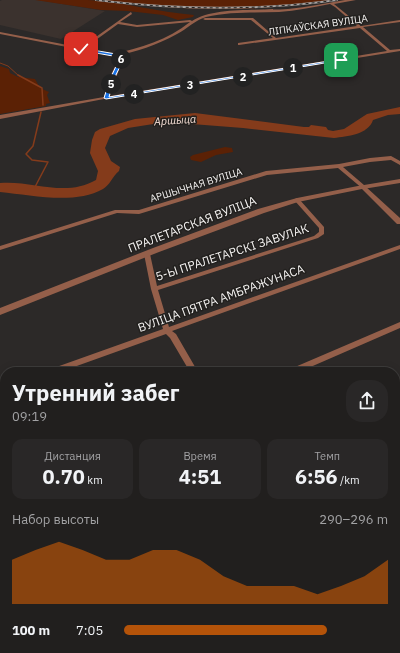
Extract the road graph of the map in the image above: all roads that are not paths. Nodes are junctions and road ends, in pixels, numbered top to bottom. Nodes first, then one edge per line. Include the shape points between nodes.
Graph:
1 (354, 0) edge
2 (330, 3) junction
3 (131, 13) dead end
4 (400, 20) edge
5 (191, 21) junction
6 (118, 23) junction
7 (360, 27) junction
8 (0, 33) edge
9 (276, 39) junction
10 (239, 44) dead end
11 (81, 49) junction
12 (400, 50) edge
13 (389, 51) junction
14 (114, 55) junction
15 (106, 98) junction
16 (0, 117) edge
17 (400, 164) edge
18 (340, 166) junction
19 (400, 181) edge
20 (363, 187) junction
21 (297, 200) junction
22 (400, 222) edge
23 (400, 247) edge
24 (0, 248) edge
25 (147, 254) junction
26 (154, 289) junction
27 (0, 312) edge
28 (400, 326) edge
29 (167, 331) junction
30 (65, 367) edge
31 (191, 367) edge
32 (303, 367) edge

1 - 2 street
2 - 5 street via 297,9 218,14
2 - 7 street
3 - 6 street
4 - 7 street, ЛІПКАЎСКАЯ ВУЛІЦА
5 - 6 street via 137,26
5 - 9 street via 252,19
5 - 14 street via 182,30 132,51
6 - 11 street
7 - 9 street, ЛІПКАЎСКАЯ ВУЛІЦА
7 - 13 street
8 - 11 street
9 - 10 street, ЛІПКАЎСКАЯ ВУЛІЦА
11 - 14 street
12 - 13 street
13 - 15 street
14 - 15 street via 121,60
15 - 16 street
17 - 18 street, АРШЫЧНАЯ ВУЛІЦА via 391,158
18 - 20 street
18 - 24 street, АРШЫЧНАЯ ВУЛІЦА via 266,173 138,212 117,211
19 - 20 street, ПРАЛЕТАРСКАЯ ВУЛІЦА
20 - 21 street, ПРАЛЕТАРСКАЯ ВУЛІЦА
20 - 22 street
21 - 25 street, ПРАЛЕТАРСКАЯ ВУЛІЦА
21 - 26 street, 5-Ы ПРАЛЕТАРСКІ ЗАВУЛАК via 322,228 322,233 316,237
23 - 29 street, ВУЛІЦА ПЯТРА АМБРАЖУНАСА
25 - 26 street
25 - 27 street, ПРАЛЕТАРСКАЯ ВУЛІЦА
26 - 29 street
28 - 32 street
29 - 30 street, ВУЛІЦА ПЯТРА АМБРАЖУНАСА
29 - 31 street via 174,336

